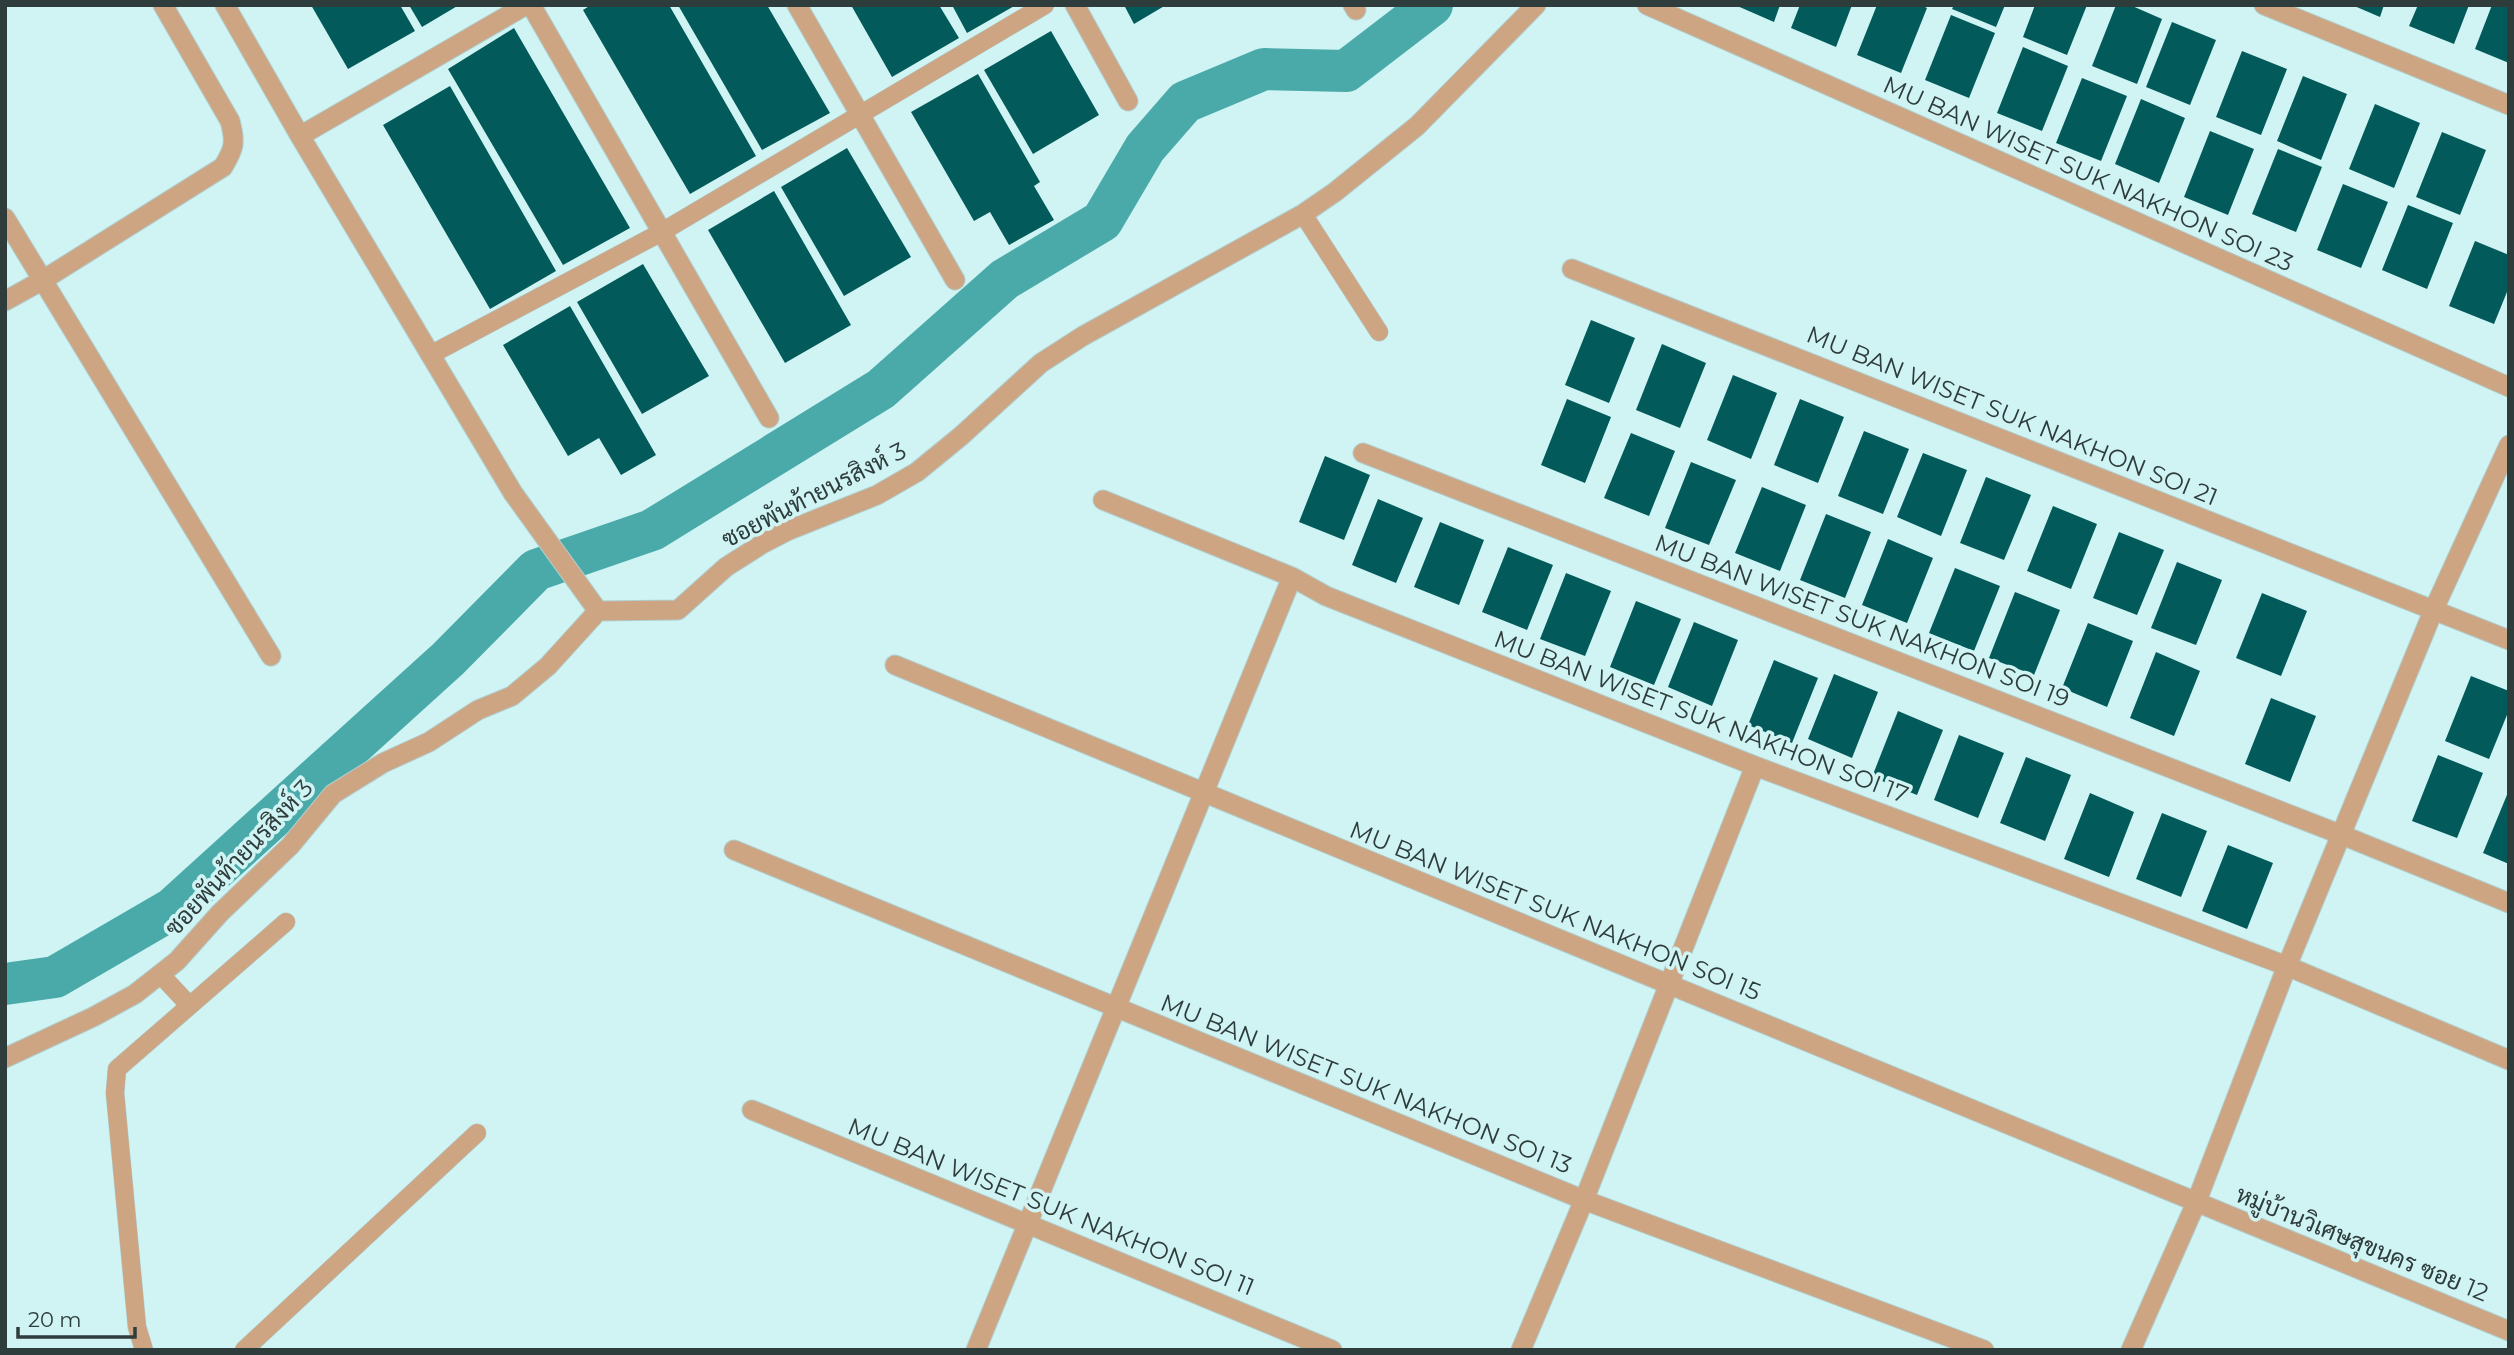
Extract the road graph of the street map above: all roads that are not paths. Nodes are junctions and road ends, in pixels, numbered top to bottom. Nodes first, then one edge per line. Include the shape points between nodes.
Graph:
1 (163, 5) edge
2 (225, 5) edge
3 (526, 5) edge
4 (531, 5) edge
5 (797, 5) edge
6 (1045, 5) edge
7 (1075, 5) edge
8 (1536, 5) edge
9 (1647, 5) edge
10 (2264, 5) edge
11 (1128, 102) dead end
12 (2509, 105) edge
13 (860, 117) junction
14 (300, 136) junction
15 (1303, 214) junction
16 (5, 218) edge
17 (660, 233) junction
18 (1572, 269) dead end
19 (43, 280) junction
20 (954, 280) dead end
21 (5, 301) edge
22 (1379, 332) dead end
23 (430, 355) junction
24 (2509, 387) edge
25 (769, 418) dead end
26 (2509, 444) edge
27 (1363, 453) dead end
28 (1103, 500) dead end
29 (1293, 577) junction
30 (2434, 610) junction
31 (598, 611) junction
32 (2509, 640) edge
33 (271, 656) dead end
34 (895, 665) dead end
35 (1755, 766) junction
36 (1204, 792) junction
37 (2342, 835) junction
38 (734, 850) dead end
39 (2509, 903) edge
40 (286, 922) dead end
41 (2287, 967) junction
42 (160, 974) junction
43 (1669, 984) junction
44 (190, 1005) junction
45 (1116, 1007) junction
46 (5, 1058) edge
47 (2509, 1060) edge
48 (752, 1110) dead end
49 (477, 1133) dead end
50 (1584, 1200) junction
51 (2196, 1203) junction
52 (1027, 1224) junction
53 (2509, 1331) edge
54 (144, 1350) edge
55 (244, 1350) edge
56 (976, 1350) edge
57 (1332, 1350) edge
58 (1521, 1350) edge
59 (1984, 1350) edge
60 (2131, 1350) edge

1 - 19 street via 230,121 233,151 223,167
2 - 14 street
3 - 14 street
4 - 17 street
5 - 13 street
6 - 13 lane
7 - 11 street
8 - 15 street, ซอยพันท้ายนรสิงห์ 3 via 1417,126
9 - 24 street, MU BAN WISET SUK NAKHON SOI 23
10 - 12 street
13 - 17 lane
13 - 20 street
14 - 23 street
15 - 22 lane
15 - 31 street, ซอยพันท้ายนรสิงห์ 3 via 1083,336 1041,363 917,472 877,495 762,544 726,567 678,610
16 - 19 street
17 - 23 lane
17 - 25 street
18 - 30 street, MU BAN WISET SUK NAKHON SOI 21
19 - 21 street
19 - 33 street
23 - 31 street via 513,493
26 - 30 street
27 - 37 street, MU BAN WISET SUK NAKHON SOI 19
28 - 29 street, MU BAN WISET SUK NAKHON SOI 17
29 - 35 street, MU BAN WISET SUK NAKHON SOI 17 via 1326,596
29 - 36 street
30 - 32 street, MU BAN WISET SUK NAKHON SOI 21
30 - 37 street
31 - 42 street, ซอยพันท้ายนรสิงห์ 3 via 548,666 512,696 478,710 333,794 290,846
34 - 36 street, MU BAN WISET SUK NAKHON SOI 15
35 - 41 street, MU BAN WISET SUK NAKHON SOI 17
35 - 43 street
36 - 43 street, MU BAN WISET SUK NAKHON SOI 15
36 - 45 street
37 - 39 street, MU BAN WISET SUK NAKHON SOI 19
37 - 41 street
38 - 45 street, MU BAN WISET SUK NAKHON SOI 13
40 - 44 lane
41 - 47 street, MU BAN WISET SUK NAKHON SOI 17
41 - 51 street
42 - 44 lane
42 - 46 street, ซอยพันท้ายนรสิงห์ 3 via 114,1006
43 - 50 street
43 - 51 street, MU BAN WISET SUK NAKHON SOI 15
44 - 54 lane via 117,1069 115,1093 136,1314
45 - 50 street, MU BAN WISET SUK NAKHON SOI 13
45 - 52 street
48 - 52 street, MU BAN WISET SUK NAKHON SOI 11
49 - 55 lane
50 - 58 street
50 - 59 street, MU BAN WISET SUK NAKHON SOI 13
51 - 53 street, หมู่บ้านวิเศษสุขนคร ซอย 12
51 - 60 street
52 - 56 street
52 - 57 street, MU BAN WISET SUK NAKHON SOI 11

